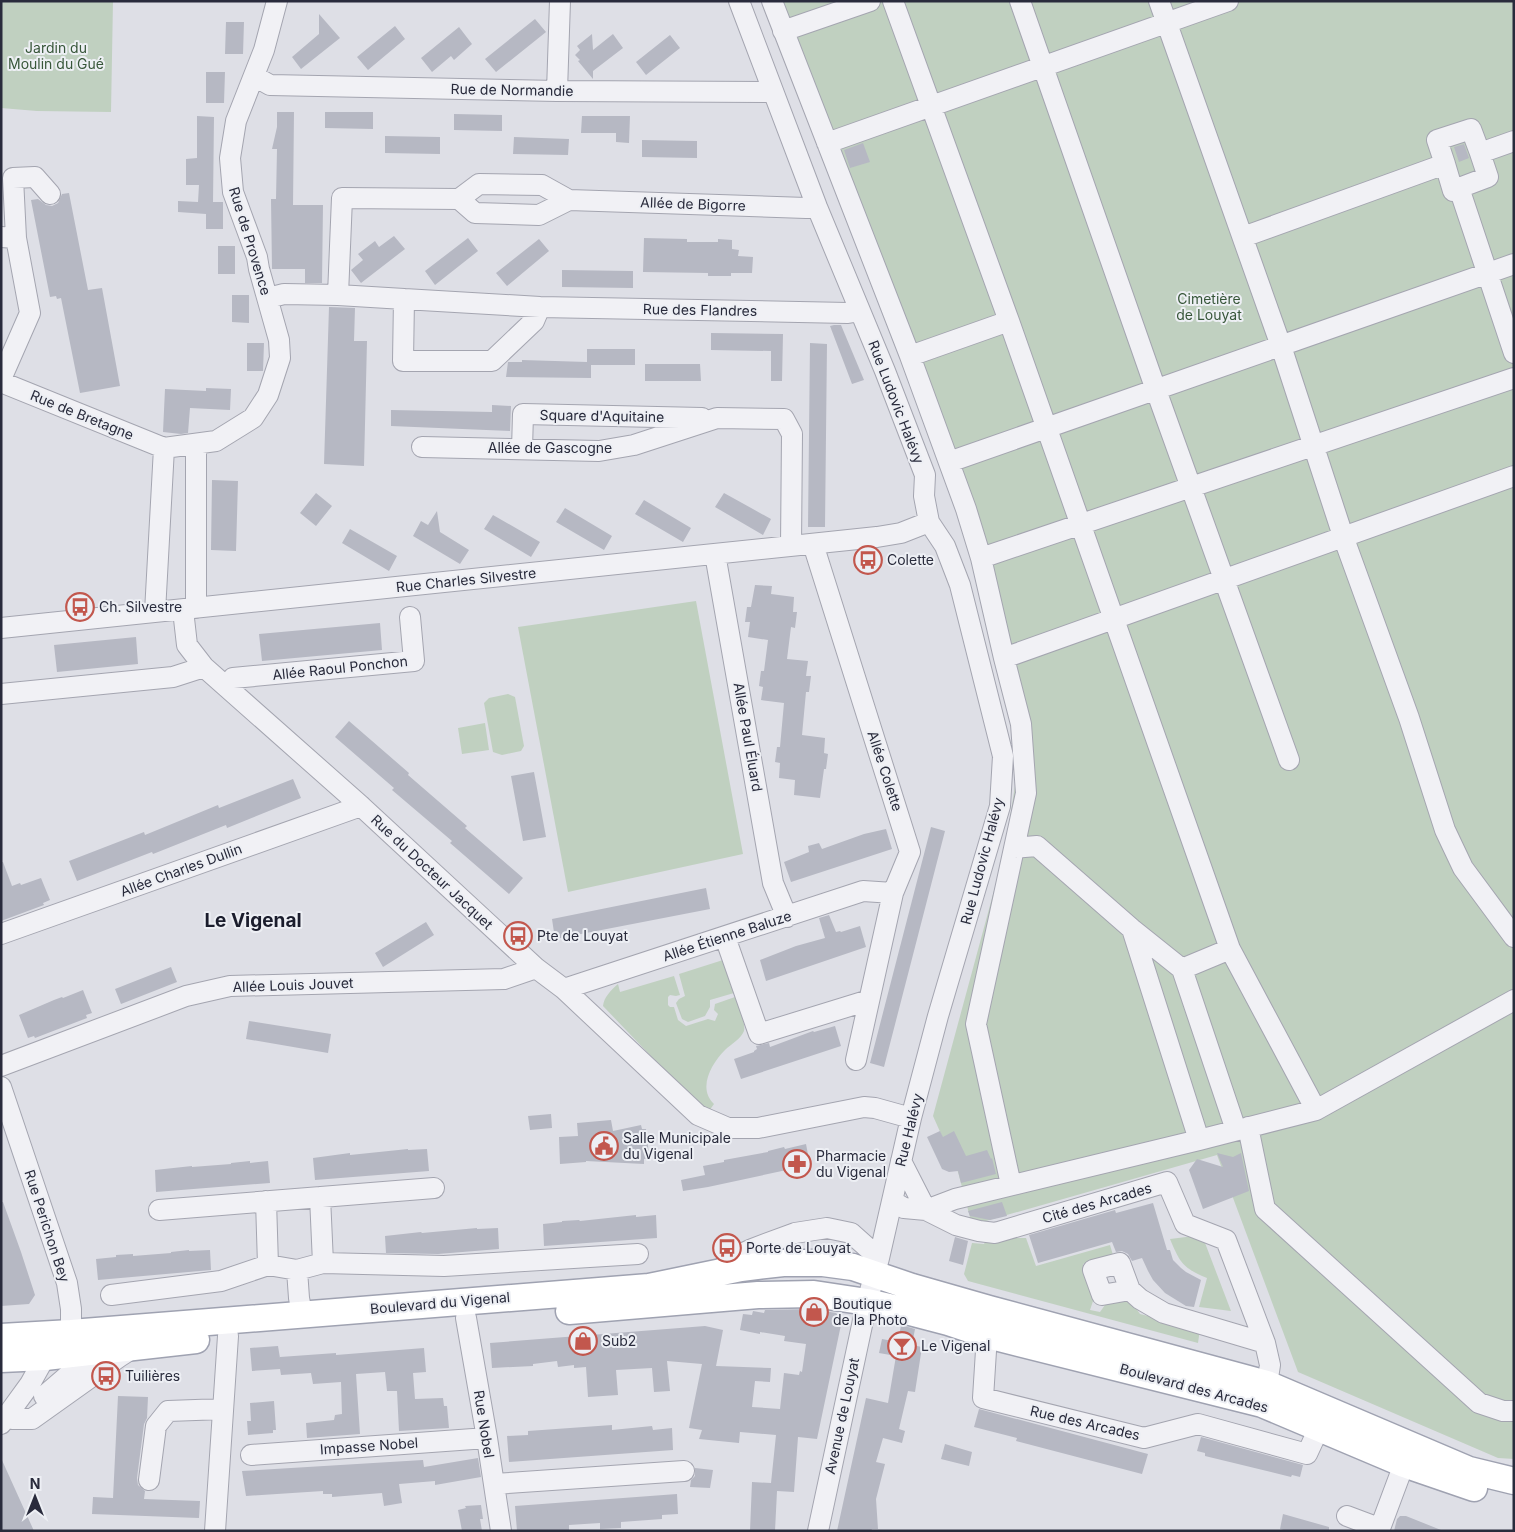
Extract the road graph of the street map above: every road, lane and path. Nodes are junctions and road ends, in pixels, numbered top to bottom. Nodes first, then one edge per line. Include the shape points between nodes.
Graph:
1 (277, 1) edge
2 (560, 1) edge
3 (739, 1) edge
4 (772, 1) edge
5 (870, 1) edge
6 (892, 1) edge
7 (1020, 1) edge
8 (1159, 1) edge
9 (1228, 1) edge
10 (1167, 23) junction
11 (783, 31) junction
12 (1042, 67) junction
13 (254, 76) junction
14 (557, 91) junction
15 (773, 92) junction
16 (931, 106) junction
17 (1514, 141) edge
18 (827, 143) junction
19 (1480, 153) junction
20 (1445, 164) junction
21 (1459, 188) junction
22 (50, 194) dead end
23 (459, 199) junction
24 (570, 200) junction
25 (817, 207) junction
26 (9, 237) edge
27 (1243, 237) junction
28 (1514, 264) edge
29 (1487, 274) junction
30 (338, 295) junction
31 (268, 298) junction
32 (404, 299) junction
33 (540, 307) junction
34 (860, 311) junction
35 (1009, 321) junction
36 (1281, 346) junction
37 (1514, 353) edge
38 (910, 356) junction
39 (1514, 378) edge
40 (1, 380) edge
41 (1156, 390) junction
42 (717, 418) junction
43 (1046, 428) junction
44 (196, 444) junction
45 (1315, 445) junction
46 (422, 447) dead end
47 (164, 448) junction
48 (522, 449) junction
49 (950, 462) junction
50 (1514, 476) edge
51 (1191, 487) junction
52 (929, 522) junction
53 (1080, 525) junction
54 (1343, 536) junction
55 (813, 544) junction
56 (791, 546) junction
57 (715, 554) junction
58 (981, 558) junction
59 (1224, 578) junction
60 (190, 609) junction
61 (155, 612) junction
62 (410, 617) dead end
63 (1113, 618) junction
64 (1, 628) edge
65 (1004, 658) junction
66 (204, 667) junction
67 (226, 687) junction
68 (1, 694) edge
69 (1289, 760) dead end
70 (361, 806) junction
71 (1014, 848) junction
72 (893, 893) junction
73 (787, 917) junction
74 (1132, 928) junction
75 (1, 934) edge
76 (725, 936) junction
77 (1514, 937) edge
78 (1230, 949) junction
79 (536, 968) junction
80 (1182, 969) junction
81 (564, 989) junction
82 (869, 1000) junction
83 (1514, 1000) edge
84 (938, 1016) joint
85 (856, 1060) dead end
86 (1, 1066) edge
87 (1, 1087) edge
88 (1316, 1110) junction
89 (911, 1118) junction
90 (1242, 1129) junction
91 (1199, 1140) junction
92 (901, 1161) junction
93 (1012, 1185) junction
94 (434, 1188) dead end
95 (320, 1197) junction
96 (266, 1201) junction
97 (892, 1201) junction
98 (159, 1210) dead end
99 (926, 1210) junction
100 (638, 1254) dead end
101 (323, 1263) junction
102 (268, 1265) junction
103 (877, 1266) junction
104 (297, 1270) junction
105 (717, 1273) junction
106 (1130, 1290) dead end
107 (111, 1295) dead end
108 (867, 1302) junction
109 (302, 1314) junction
110 (466, 1318) junction
111 (72, 1333) junction
112 (987, 1335) junction
113 (228, 1336) junction
114 (1, 1337) edge
115 (1265, 1343) junction
116 (134, 1348) junction
117 (95, 1352) junction
118 (45, 1357) junction
119 (1, 1359) edge
120 (1267, 1384) junction
121 (1, 1398) edge
122 (223, 1410) junction
123 (1514, 1411) edge
124 (4, 1419) edge
125 (1319, 1428) junction
126 (487, 1438) junction
127 (251, 1455) dead end
128 (1404, 1464) junction
129 (684, 1471) dead end
130 (149, 1480) dead end
131 (1514, 1481) edge
132 (494, 1484) junction
133 (1514, 1498) edge
134 (1347, 1516) dead end
135 (1379, 1530) edge
136 (215, 1531) edge
137 (501, 1531) edge
138 (818, 1531) edge

1 - 13 street, Rue de Provence
2 - 14 street
3 - 15 street, Rue Ludovic Halévy
4 - 11 street
5 - 11 street
6 - 16 street
7 - 12 street
8 - 10 street
9 - 10 street
10 - 12 street
10 - 27 street
11 - 18 street
12 - 16 street
12 - 41 street
13 - 14 street, Rue de Normandie via 270,85
13 - 31 street, Rue de Provence via 236,121 230,158 233,192
14 - 15 street, Rue de Normandie
15 - 25 street, Rue Ludovic Halévy
16 - 18 street
16 - 35 street
17 - 19 street
18 - 38 street
19 - 20 street via 1471,129 1437,140
19 - 21 street via 1488,177
20 - 21 street via 1454,191
20 - 27 street
21 - 29 street
22 - 26 street via 36,177 13,178
23 - 24 street via 475,213 539,215
23 - 24 street via 479,184 542,185
23 - 30 street via 342,198
24 - 25 street, Allée de Bigorre
25 - 34 street, Rue Ludovic Halévy
26 - 40 street via 30,313
27 - 36 street
28 - 29 street
29 - 36 street
29 - 37 street
30 - 31 street via 284,294
30 - 32 street
31 - 44 street, Rue de Provence via 280,358 268,395 253,418 216,441
32 - 33 street, Rue des Flandres
32 - 33 street via 403,360 492,360 534,321
33 - 34 street, Rue des Flandres
34 - 52 street, Rue Ludovic Halévy via 925,475 924,496
35 - 38 street
35 - 43 street
36 - 41 street
36 - 45 street
38 - 49 street
39 - 45 street
40 - 47 street, Rue de Bretagne
41 - 43 street
41 - 51 street
42 - 48 street, Allée de Gascogne via 634,445 599,451
42 - 48 street, Square d'Aquitaine via 523,414
42 - 56 street, Allée de Gascogne via 784,419 792,434
43 - 49 street
43 - 53 street
44 - 47 street, Rue de Provence
44 - 60 street
45 - 51 street
45 - 54 street
46 - 48 street, Allée de Gascogne
47 - 61 street
49 - 58 street
50 - 54 street
51 - 53 street
51 - 59 street
52 - 55 street, Rue Charles Silvestre via 877,538
52 - 84 street, Rue Ludovic Halévy via 945,546 960,585 1003,756 1000,806
53 - 58 street
53 - 63 street
54 - 59 street
54 - 77 street via 1409,718 1445,830 1464,868
55 - 56 street, Rue Charles Silvestre
55 - 72 street, Allée Colette via 910,852
56 - 57 street, Rue Charles Silvestre
57 - 60 street, Rue Charles Silvestre
57 - 73 street, Allée Paul Éluard via 773,883
58 - 65 street
59 - 63 street
59 - 69 street
60 - 61 street, Rue Charles Silvestre
60 - 66 street, Rue du Docteur Jacquet via 187,645
61 - 64 street, Rue Charles Silvestre
62 - 67 street, Allée Raoul Ponchon via 414,661 233,678
63 - 65 street
63 - 78 street
65 - 71 street via 1022,724 1026,793
66 - 67 street, Rue du Docteur Jacquet
66 - 68 street via 173,677
67 - 70 street, Rue du Docteur Jacquet
70 - 75 street, Allée Charles Dullin
70 - 79 street, Rue du Docteur Jacquet
71 - 74 street via 1038,846
71 - 93 street via 976,1024
72 - 73 street, Allée Étienne Baluze via 863,891
72 - 82 street, Allée Colette
73 - 76 street, Allée Étienne Baluze
74 - 80 street
74 - 91 street
76 - 81 street, Allée Étienne Baluze
76 - 82 street via 759,1034
78 - 80 street
78 - 88 street
79 - 81 street, Rue du Docteur Jacquet
79 - 86 street, Allée Louis Jouvet via 504,979 230,986 186,996
80 - 90 street
81 - 89 street, Rue du Docteur Jacquet via 698,1115 728,1128 758,1128 864,1107
82 - 85 street, Allée Colette
83 - 88 street
84 - 89 street, Rue Halévy
87 - 111 street, Rue Perichon Bey via 67,1283
88 - 90 street
89 - 92 street, Rue Halévy
90 - 91 street
90 - 123 street via 1265,1209 1479,1403
91 - 93 street
92 - 97 street, Rue Halévy
92 - 99 street
93 - 99 street
94 - 95 street
95 - 96 street
95 - 101 street
96 - 98 street
96 - 102 street
97 - 99 street via 904,1208
97 - 103 street, Rue Halévy
99 - 115 street, Cité des Arcades via 956,1224 995,1232 1167,1182 1185,1224 1226,1240
100 - 101 street via 444,1266
101 - 104 street
102 - 104 street
102 - 107 street via 220,1281
103 - 105 main road, Boulevard du Vigenal via 783,1263
103 - 105 street via 851,1232 827,1228 795,1233 752,1249 735,1257
103 - 108 street, Rue Halévy
103 - 120 main road, Boulevard des Arcades via 988,1309
104 - 109 street
105 - 109 main road, Boulevard du Vigenal via 649,1286
106 - 115 street via 1164,1313
108 - 110 main road, Boulevard du Vigenal via 814,1294 758,1295
108 - 112 main road, Boulevard des Arcades via 906,1310
108 - 138 street, Avenue de Louyat
109 - 111 main road, Boulevard du Vigenal
110 - 113 main road, Boulevard du Vigenal
110 - 126 street, Rue Nobel
111 - 114 main road, Boulevard du Vigenal
111 - 118 street
112 - 125 main road, Boulevard des Arcades via 1262,1404
112 - 125 street, Rue des Arcades via 983,1398 1144,1438 1198,1424 1308,1454
113 - 116 main road, Boulevard du Vigenal
113 - 122 street
115 - 120 street, Cité des Arcades via 1270,1365
116 - 117 main road, Boulevard du Vigenal
116 - 124 street via 32,1418
117 - 118 main road, Boulevard du Vigenal
117 - 124 street via 43,1396
118 - 119 main road, Boulevard du Vigenal
118 - 124 street
120 - 131 main road, Boulevard des Arcades via 1469,1470
121 - 124 street
122 - 130 street via 168,1411 156,1426
122 - 136 street
125 - 128 main road, Boulevard des Arcades
126 - 127 street, Impasse Nobel
126 - 132 street, Rue Nobel
128 - 133 main road, Boulevard des Arcades via 1464,1486
128 - 135 street
129 - 132 street
132 - 137 street, Rue Nobel
134 - 135 street

